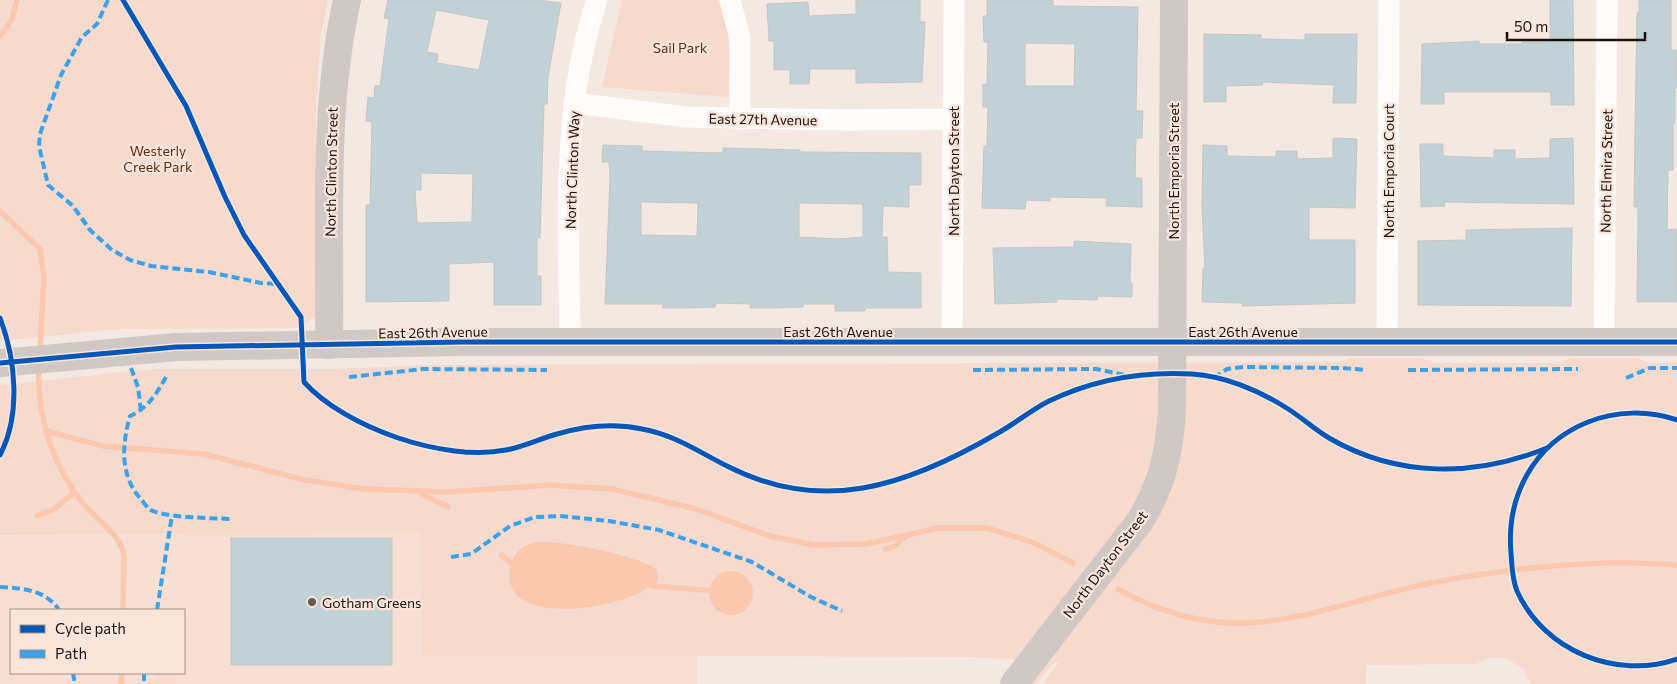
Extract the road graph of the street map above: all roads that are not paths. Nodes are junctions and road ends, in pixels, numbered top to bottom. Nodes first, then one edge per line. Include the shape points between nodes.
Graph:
1 (348, 0) edge
2 (597, 0) edge
3 (730, 0) edge
4 (954, 0) edge
5 (1174, 0) edge
6 (1389, 0) edge
7 (1607, 0) edge
8 (574, 103) junction
9 (740, 119) junction
10 (954, 119) junction
11 (570, 342) junction
12 (952, 342) junction
13 (1172, 342) junction
14 (1387, 342) junction
15 (1604, 342) junction
16 (1677, 342) edge
17 (329, 345) junction
18 (0, 363) edge
19 (1014, 684) edge

1 - 17 street, North Clinton Street via 332,105
2 - 8 street, North Clinton Way via 580,64
3 - 9 street via 740,38
4 - 10 street, North Dayton Street
5 - 13 street, North Emporia Street
6 - 14 street, North Emporia Court
7 - 15 street, North Elmira Street
8 - 9 street, East 27th Avenue via 686,117
8 - 11 street, North Clinton Way via 569,188
9 - 10 street, East 27th Avenue
10 - 12 street, North Dayton Street
11 - 12 street, East 26th Avenue
11 - 17 street, East 26th Avenue
12 - 13 street, East 26th Avenue
13 - 14 street, East 26th Avenue
13 - 19 street, North Dayton Street via 1170,440 1165,467 1155,493 1140,521
14 - 15 street, East 26th Avenue
15 - 16 street, East 26th Avenue
17 - 18 street, East 26th Avenue via 176,347

